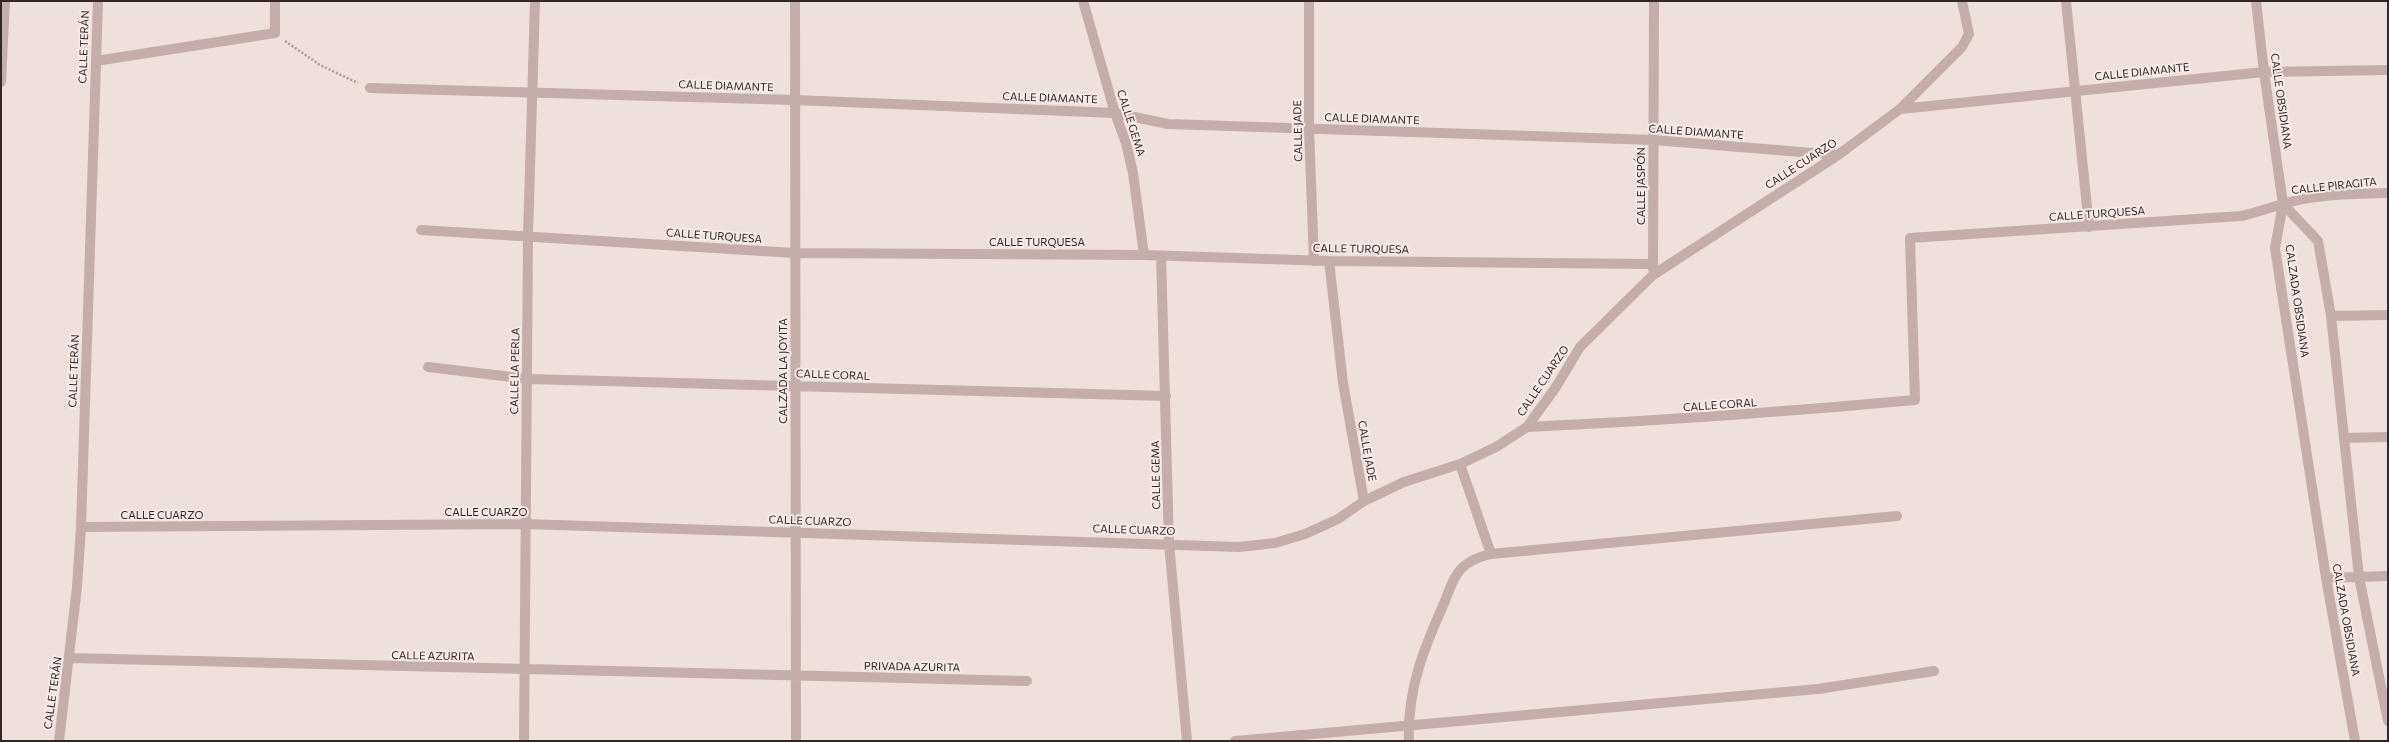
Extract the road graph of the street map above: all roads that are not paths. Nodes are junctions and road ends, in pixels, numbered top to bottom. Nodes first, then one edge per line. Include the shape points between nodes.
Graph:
1 (5, 1) edge
2 (98, 1) edge
3 (275, 1) edge
4 (535, 1) edge
5 (794, 1) edge
6 (1083, 1) edge
7 (1309, 1) edge
8 (1654, 1) edge
9 (1962, 1) edge
10 (2066, 1) edge
11 (2256, 1) edge
12 (96, 61) junction
13 (2388, 70) edge
14 (2264, 72) junction
15 (1, 82) edge
16 (370, 88) road end
17 (2074, 91) junction
18 (532, 92) junction
19 (795, 100) junction
20 (1900, 109) junction
21 (1115, 113) junction
22 (1309, 129) junction
23 (1654, 140) junction
24 (1838, 155) junction
25 (2388, 193) edge
26 (2283, 204) junction
27 (2089, 227) junction
28 (421, 230) dead end
29 (528, 236) junction
30 (795, 253) junction
31 (1144, 255) junction
32 (1161, 256) junction
33 (1314, 261) junction
34 (1328, 261) junction
35 (1653, 264) junction
36 (1653, 275) junction
37 (2388, 315) edge
38 (2331, 316) junction
39 (428, 367) dead end
40 (528, 379) junction
41 (795, 386) junction
42 (1166, 396) junction
43 (1915, 400) joint
44 (1527, 427) junction
45 (2388, 436) edge
46 (2344, 438) junction
47 (1460, 464) junction
48 (1364, 501) junction
49 (1897, 516) dead end
50 (525, 524) junction
51 (81, 527) junction
52 (795, 533) junction
53 (1169, 543) junction
54 (1490, 554) junction
55 (2388, 576) edge
56 (2358, 577) junction
57 (2326, 578) junction
58 (70, 658) junction
59 (525, 670) junction
60 (1934, 670) dead end
61 (795, 677) junction
62 (1027, 681) dead end
63 (2388, 717) edge
64 (1408, 726) junction
65 (59, 741) edge
66 (524, 741) edge
67 (796, 741) edge
68 (1187, 741) edge
69 (1235, 741) edge
70 (1409, 741) edge
71 (2355, 741) edge

1 - 15 street
2 - 12 street, CALLE TERÁN
3 - 12 street via 275,33
4 - 18 street, CALLE LA PERLA
5 - 19 street, CALZADA LA JOYITA
6 - 21 street, CALLE GEMA
7 - 22 street, CALLE JADE
8 - 23 street, CALLE JASPÓN
9 - 20 street, CALLE CUARZO via 1968,34 1962,47
10 - 17 street
11 - 14 street, CALLE OBSIDIANA
12 - 51 street, CALLE TERÁN
13 - 14 street, CALLE DIAMANTE
14 - 17 street, CALLE DIAMANTE
14 - 26 street, CALLE OBSIDIANA
16 - 18 street, CALLE DIAMANTE
17 - 20 street, CALLE DIAMANTE
17 - 27 street
18 - 19 street, CALLE DIAMANTE
18 - 29 street, CALLE LA PERLA
19 - 21 street, CALLE DIAMANTE
19 - 30 street, CALZADA LA JOYITA
20 - 24 street, CALLE CUARZO
21 - 22 street, CALLE DIAMANTE via 1168,124
21 - 31 street, CALLE GEMA via 1133,173
22 - 23 street, CALLE DIAMANTE
22 - 33 street, CALLE JADE
23 - 24 street, CALLE DIAMANTE
23 - 35 street, CALLE JASPÓN
24 - 36 street, CALLE CUARZO
25 - 26 street, CALLE PIRAGITA via 2318,198
26 - 27 street, CALLE TURQUESA via 2263,212 2241,216
26 - 38 street, CALZADA OBSIDIANA via 2318,241
26 - 57 street, CALZADA OBSIDIANA via 2275,248
27 - 43 street, CALLE TURQUESA via 1910,238
28 - 29 street, CALLE TURQUESA
29 - 30 street, CALLE TURQUESA
29 - 40 street, CALLE LA PERLA
30 - 31 street, CALLE TURQUESA
30 - 41 street, CALZADA LA JOYITA
31 - 32 street, CALLE TURQUESA
32 - 33 street, CALLE TURQUESA
32 - 42 street, CALLE GEMA
33 - 34 street, CALLE TURQUESA
34 - 35 street, CALLE TURQUESA
34 - 48 street, CALLE JADE via 1343,383
35 - 36 street, CALLE JASPÓN
36 - 44 street, CALLE CUARZO via 1580,347
37 - 38 street
38 - 46 street, CALZADA OBSIDIANA
39 - 40 street, CALLE CORAL
40 - 41 street, CALLE CORAL
40 - 50 street, CALLE LA PERLA
41 - 42 street, CALLE CORAL
41 - 52 street, CALZADA LA JOYITA
42 - 53 street, CALLE GEMA
43 - 44 street, CALLE CORAL via 1709,418
44 - 47 street, CALLE CUARZO via 1496,447
45 - 46 street
46 - 56 street, CALZADA OBSIDIANA
47 - 48 street, CALLE CUARZO via 1404,482
47 - 54 street
48 - 53 street, CALLE CUARZO via 1338,519 1275,543 1239,547
49 - 54 street
50 - 51 street, CALLE CUARZO
50 - 52 street, CALLE CUARZO
50 - 59 street, CALLE LA PERLA
51 - 58 street, CALLE TERÁN
52 - 53 street, CALLE CUARZO
52 - 61 street, CALZADA LA JOYITA
53 - 68 street, CALLE GEMA
54 - 64 street via 1476,558 1460,570 1454,580 1429,637 1414,680
55 - 56 street
56 - 57 street
56 - 63 street, CALZADA OBSIDIANA
57 - 71 street, CALZADA OBSIDIANA
58 - 59 street, CALLE AZURITA
58 - 65 street, CALLE TERÁN
59 - 61 street, CALLE AZURITA
59 - 66 street, CALLE LA PERLA
60 - 64 street via 1818,690
61 - 62 street, PRIVADA AZURITA
61 - 67 street, CALZADA LA JOYITA
64 - 69 street
64 - 70 street

